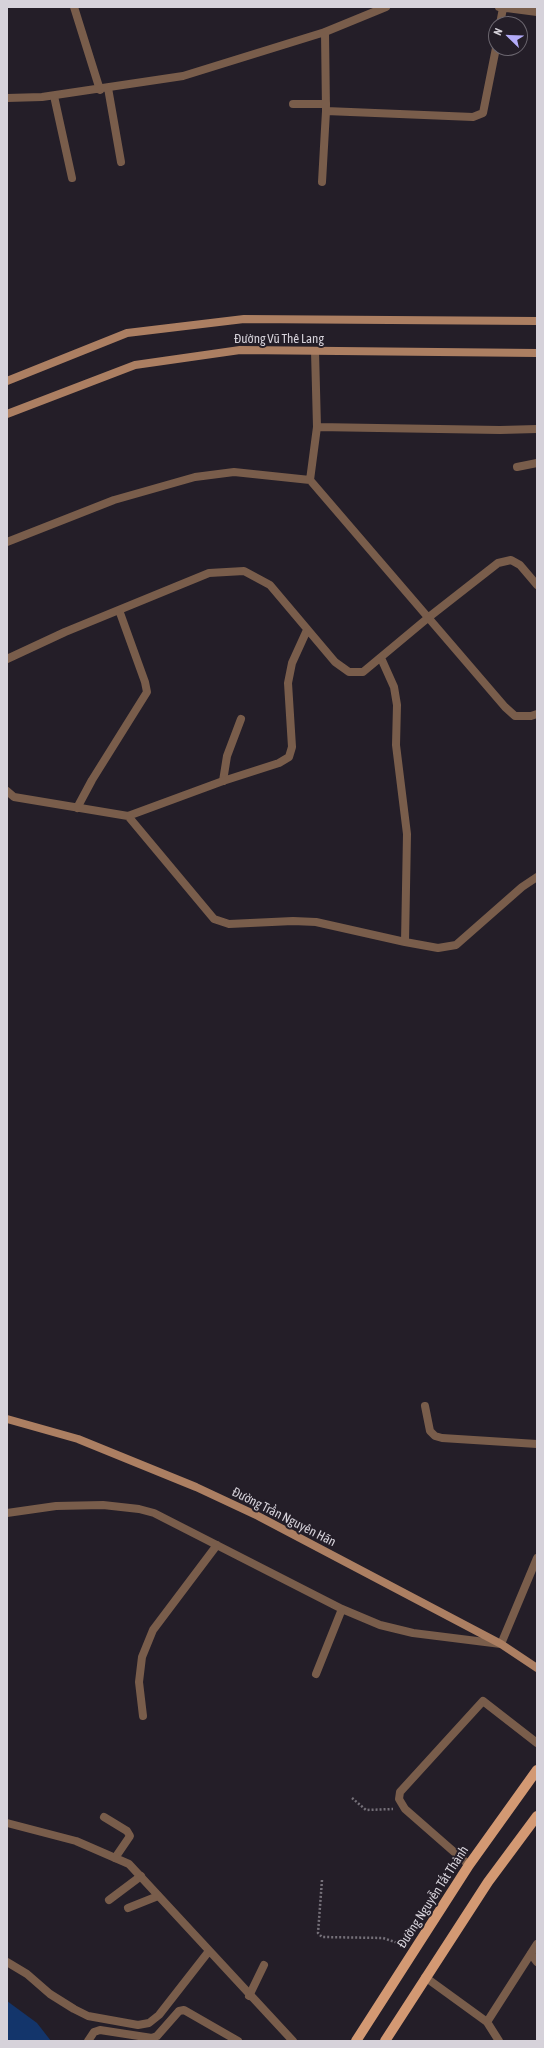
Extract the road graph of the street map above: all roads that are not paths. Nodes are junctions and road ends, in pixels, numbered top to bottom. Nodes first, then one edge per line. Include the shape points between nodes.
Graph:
1 (74, 7) edge
2 (386, 7) edge
3 (501, 7) edge
4 (537, 12) edge
5 (324, 32) junction
6 (495, 56) edge
7 (104, 89) junction
8 (54, 96) junction
9 (7, 98) edge
10 (293, 104) dead end
11 (326, 108) junction
12 (122, 162) dead end
13 (72, 178) dead end
14 (322, 182) dead end
15 (537, 321) edge
16 (315, 351) junction
17 (537, 353) edge
18 (7, 381) edge
19 (7, 414) edge
20 (317, 427) junction
21 (537, 429) edge
22 (537, 463) edge
23 (517, 466) dead end
24 (310, 480) junction
25 (7, 542) edge
26 (537, 585) edge
27 (119, 610) junction
28 (429, 617) junction
29 (307, 630) junction
30 (381, 658) junction
31 (7, 659) edge
32 (537, 714) edge
33 (241, 718) dead end
34 (222, 781) junction
35 (7, 791) edge
36 (10, 798) edge
37 (77, 808) junction
38 (128, 816) junction
39 (537, 877) edge
40 (405, 942) junction
41 (425, 1406) dead end
42 (7, 1419) edge
43 (537, 1444) edge
44 (7, 1512) edge
45 (217, 1545) junction
46 (537, 1558) edge
47 (342, 1609) junction
48 (501, 1644) junction
49 (537, 1668) edge
50 (316, 1674) dead end
51 (143, 1716) dead end
52 (537, 1743) edge
53 (537, 1770) edge
54 (537, 1816) edge
55 (104, 1817) dead end
56 (7, 1823) edge
57 (115, 1858) junction
58 (469, 1865) junction
59 (141, 1876) junction
60 (158, 1896) junction
61 (109, 1900) dead end
62 (128, 1908) dead end
63 (537, 1944) edge
64 (209, 1951) junction
65 (531, 1954) junction
66 (7, 1962) edge
67 (537, 1962) edge
68 (264, 1965) dead end
69 (425, 1978) junction
70 (249, 1996) junction
71 (487, 2022) junction
72 (88, 2041) edge
73 (238, 2041) edge
74 (293, 2041) edge
75 (356, 2041) edge
76 (385, 2041) edge
77 (499, 2041) edge

1 - 7 street
2 - 5 street
3 - 4 street
5 - 7 street via 183,76
5 - 11 street
6 - 11 street via 484,113 472,117
7 - 8 street
7 - 12 street
8 - 9 street
8 - 13 street
10 - 11 street
11 - 14 street
15 - 18 street, Đường Vũ Thê Lang via 244,319 127,333
16 - 17 street, Đường Vũ Thê Lang
16 - 19 street, Đường Vũ Thê Lang via 240,350 135,365
16 - 20 street
20 - 21 street
20 - 24 street
22 - 23 street
24 - 25 street via 234,472 195,477 114,500
24 - 28 street
26 - 28 street via 520,565 511,560 498,563
27 - 29 street via 209,573 244,571 270,585
27 - 31 street
27 - 37 street via 146,682 147,692
28 - 30 street
28 - 32 street via 510,712 515,716
29 - 30 street via 335,662 349,672 362,672
29 - 34 street via 292,663 288,683 292,747 289,757
30 - 40 street via 394,687 397,705 396,745 407,834
33 - 34 street via 227,756
34 - 38 street
35 - 36 street
36 - 37 street
37 - 38 street
38 - 40 street via 214,919 229,924 316,922
39 - 40 street via 456,945 438,948
41 - 43 street via 430,1431 435,1436
42 - 48 street, Đường Trần Nguyên Hãn via 78,1439 196,1487 265,1520
44 - 45 street via 56,1506 121,1505 154,1513
45 - 47 street
45 - 51 street via 153,1630 142,1657 139,1682
46 - 48 street
47 - 48 street via 380,1625 412,1633
47 - 50 street
48 - 49 street, Đường Trần Nguyên Hãn
52 - 58 street via 483,1701 400,1792 399,1800 405,1809
53 - 58 main road, Đường Nguyễn Tất Thành
54 - 69 main road via 488,1882
55 - 57 street via 127,1831 130,1836
56 - 57 street via 76,1841
57 - 59 street via 129,1864
58 - 75 main road, Đường Nguyễn Tất Thành
59 - 60 street
59 - 61 street
60 - 62 street
60 - 64 street
63 - 65 street
64 - 66 street via 159,2015 149,2023 138,2025 88,2016 50,1994
64 - 70 street
65 - 67 street
65 - 71 street
68 - 70 street
69 - 71 street
69 - 76 main road
70 - 74 street
71 - 77 street
72 - 73 street via 94,2032 100,2030 152,2038 157,2036 179,2011 184,2010

